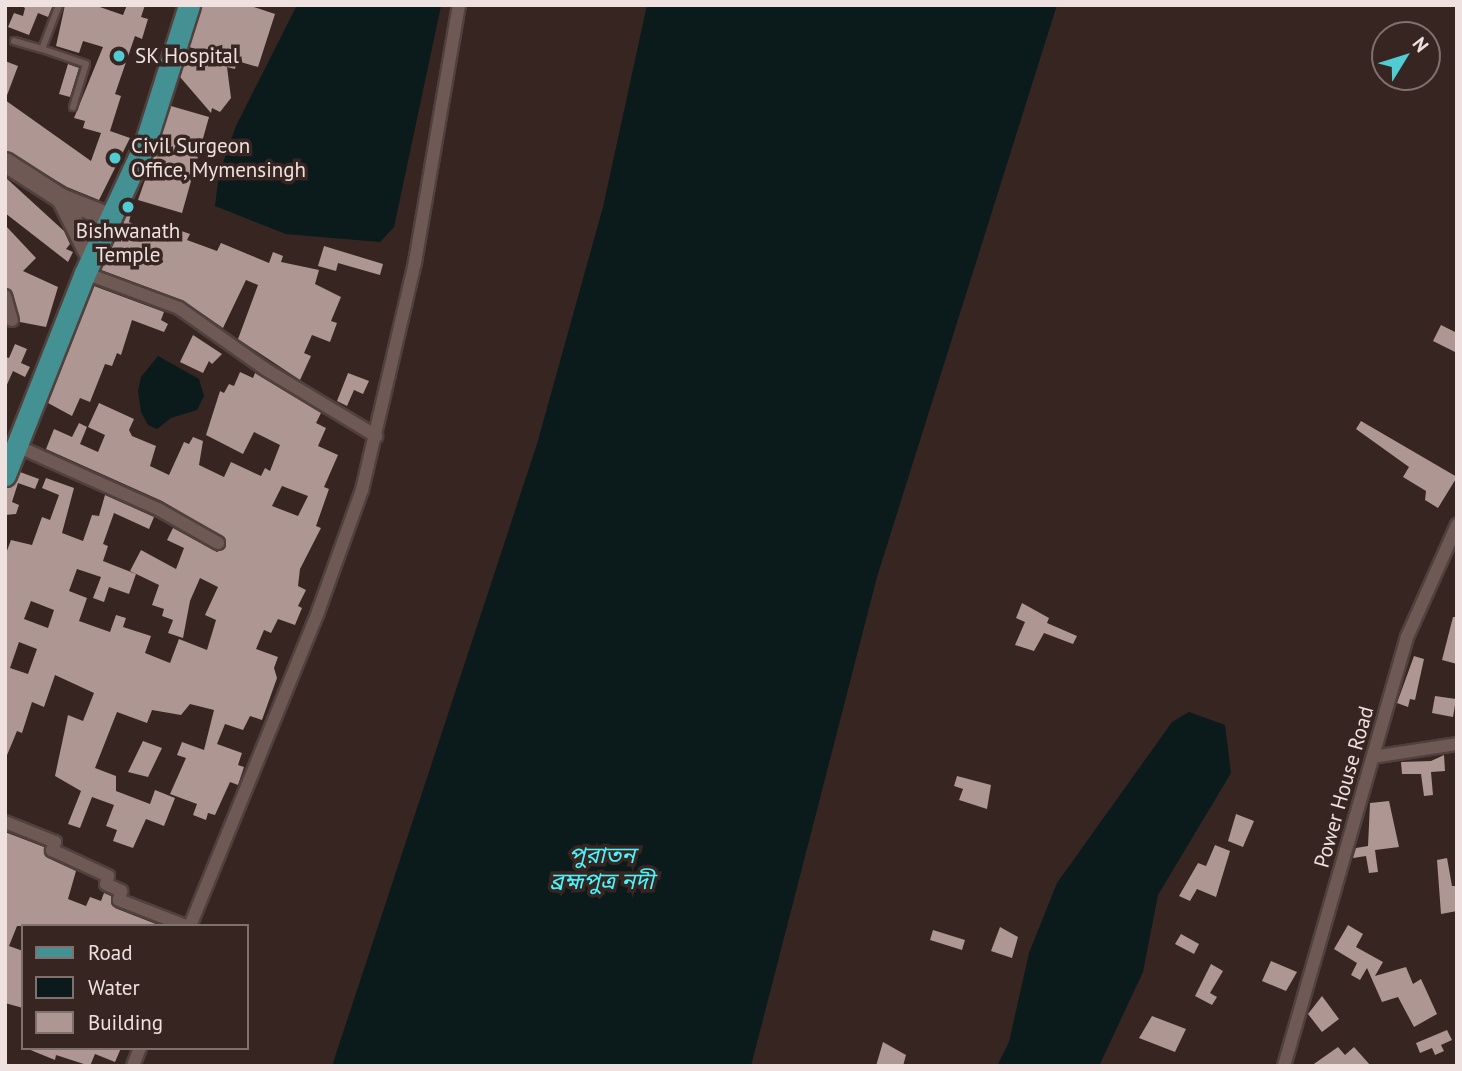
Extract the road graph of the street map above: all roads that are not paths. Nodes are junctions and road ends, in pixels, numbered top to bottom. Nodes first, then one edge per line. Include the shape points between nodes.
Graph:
1 (59, 5) edge
2 (190, 5) edge
3 (459, 5) edge
4 (14, 41) dead end
5 (42, 49) junction
6 (73, 107) dead end
7 (5, 162) edge
8 (61, 198) junction
9 (112, 218) junction
10 (89, 267) junction
11 (5, 296) edge
12 (12, 320) dead end
13 (376, 436) junction
14 (17, 446) junction
15 (5, 475) edge
16 (1457, 525) edge
17 (218, 543) dead end
18 (1457, 744) edge
19 (1373, 757) junction
20 (5, 822) edge
21 (183, 924) edge
22 (189, 924) edge
23 (1284, 1066) edge

1 - 5 lane
2 - 9 main road via 145,144
3 - 13 street via 415,262
4 - 5 lane
5 - 6 lane via 86,64
7 - 8 street
8 - 9 street
8 - 10 street
9 - 10 main road
10 - 13 street via 179,308 265,369
10 - 14 main road
11 - 12 street
13 - 22 street via 318,611
14 - 15 main road
14 - 17 street via 158,509
16 - 19 street, Power House Road via 1407,637
18 - 19 street
19 - 23 street, Power House Road
20 - 21 street via 55,842 52,850 108,876 106,884 121,891 119,900

